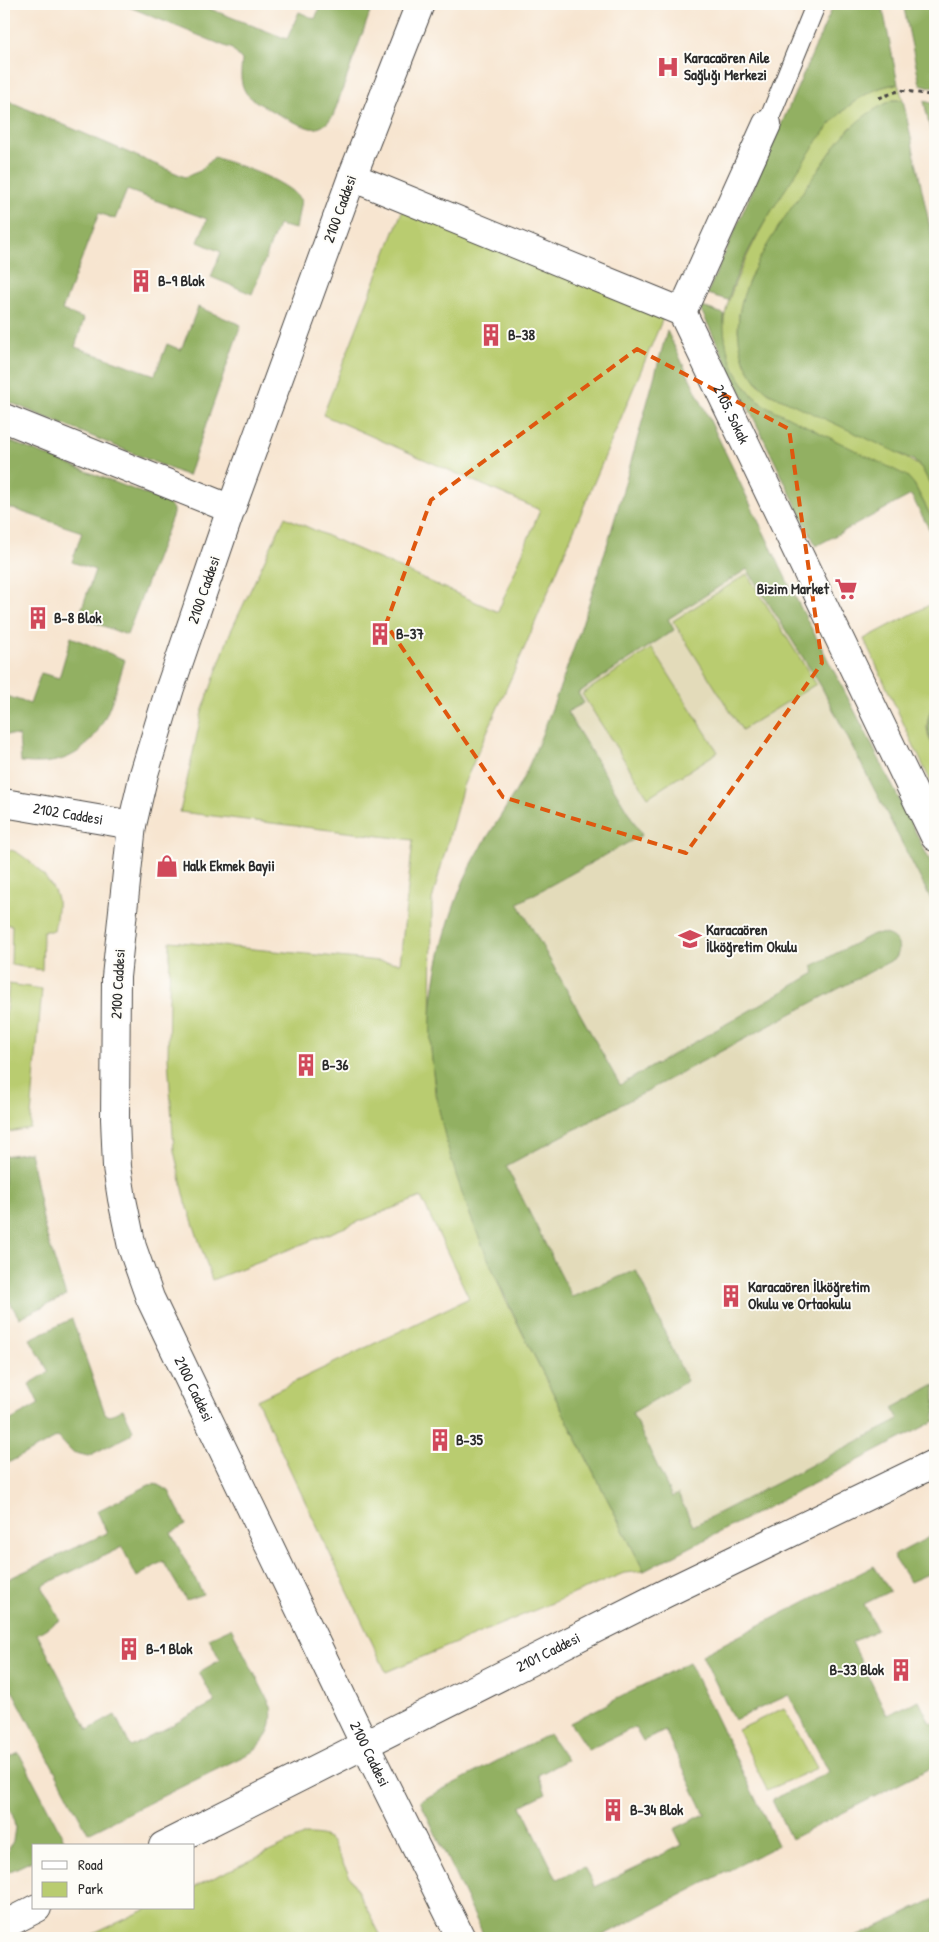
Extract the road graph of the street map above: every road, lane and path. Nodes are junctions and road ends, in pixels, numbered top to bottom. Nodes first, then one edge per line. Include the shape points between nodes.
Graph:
1 (420, 4) edge
2 (816, 4) edge
3 (935, 96) edge
4 (879, 98) dead end
5 (766, 124) joint
6 (352, 177) junction
7 (682, 312) junction
8 (4, 418) edge
9 (231, 509) junction
10 (4, 803) edge
11 (132, 825) junction
12 (935, 837) edge
13 (935, 1463) edge
14 (365, 1745) junction
15 (166, 1844) edge
16 (33, 1910) edge
17 (4, 1925) edge
18 (461, 1938) edge

1 - 6 street, 2100 Caddesi
2 - 5 lane
3 - 4 path via 901,90
5 - 7 street
6 - 7 street
6 - 9 street, 2100 Caddesi
7 - 12 street, 2105. Sokak
8 - 9 street
9 - 11 street, 2100 Caddesi via 167,698
10 - 11 street, 2102 Caddesi
11 - 14 street, 2100 Caddesi via 116,976 114,1119 117,1167 132,1247 150,1298
13 - 14 street, 2101 Caddesi
14 - 15 street, 2101 Caddesi
14 - 18 street, 2100 Caddesi
16 - 17 street

